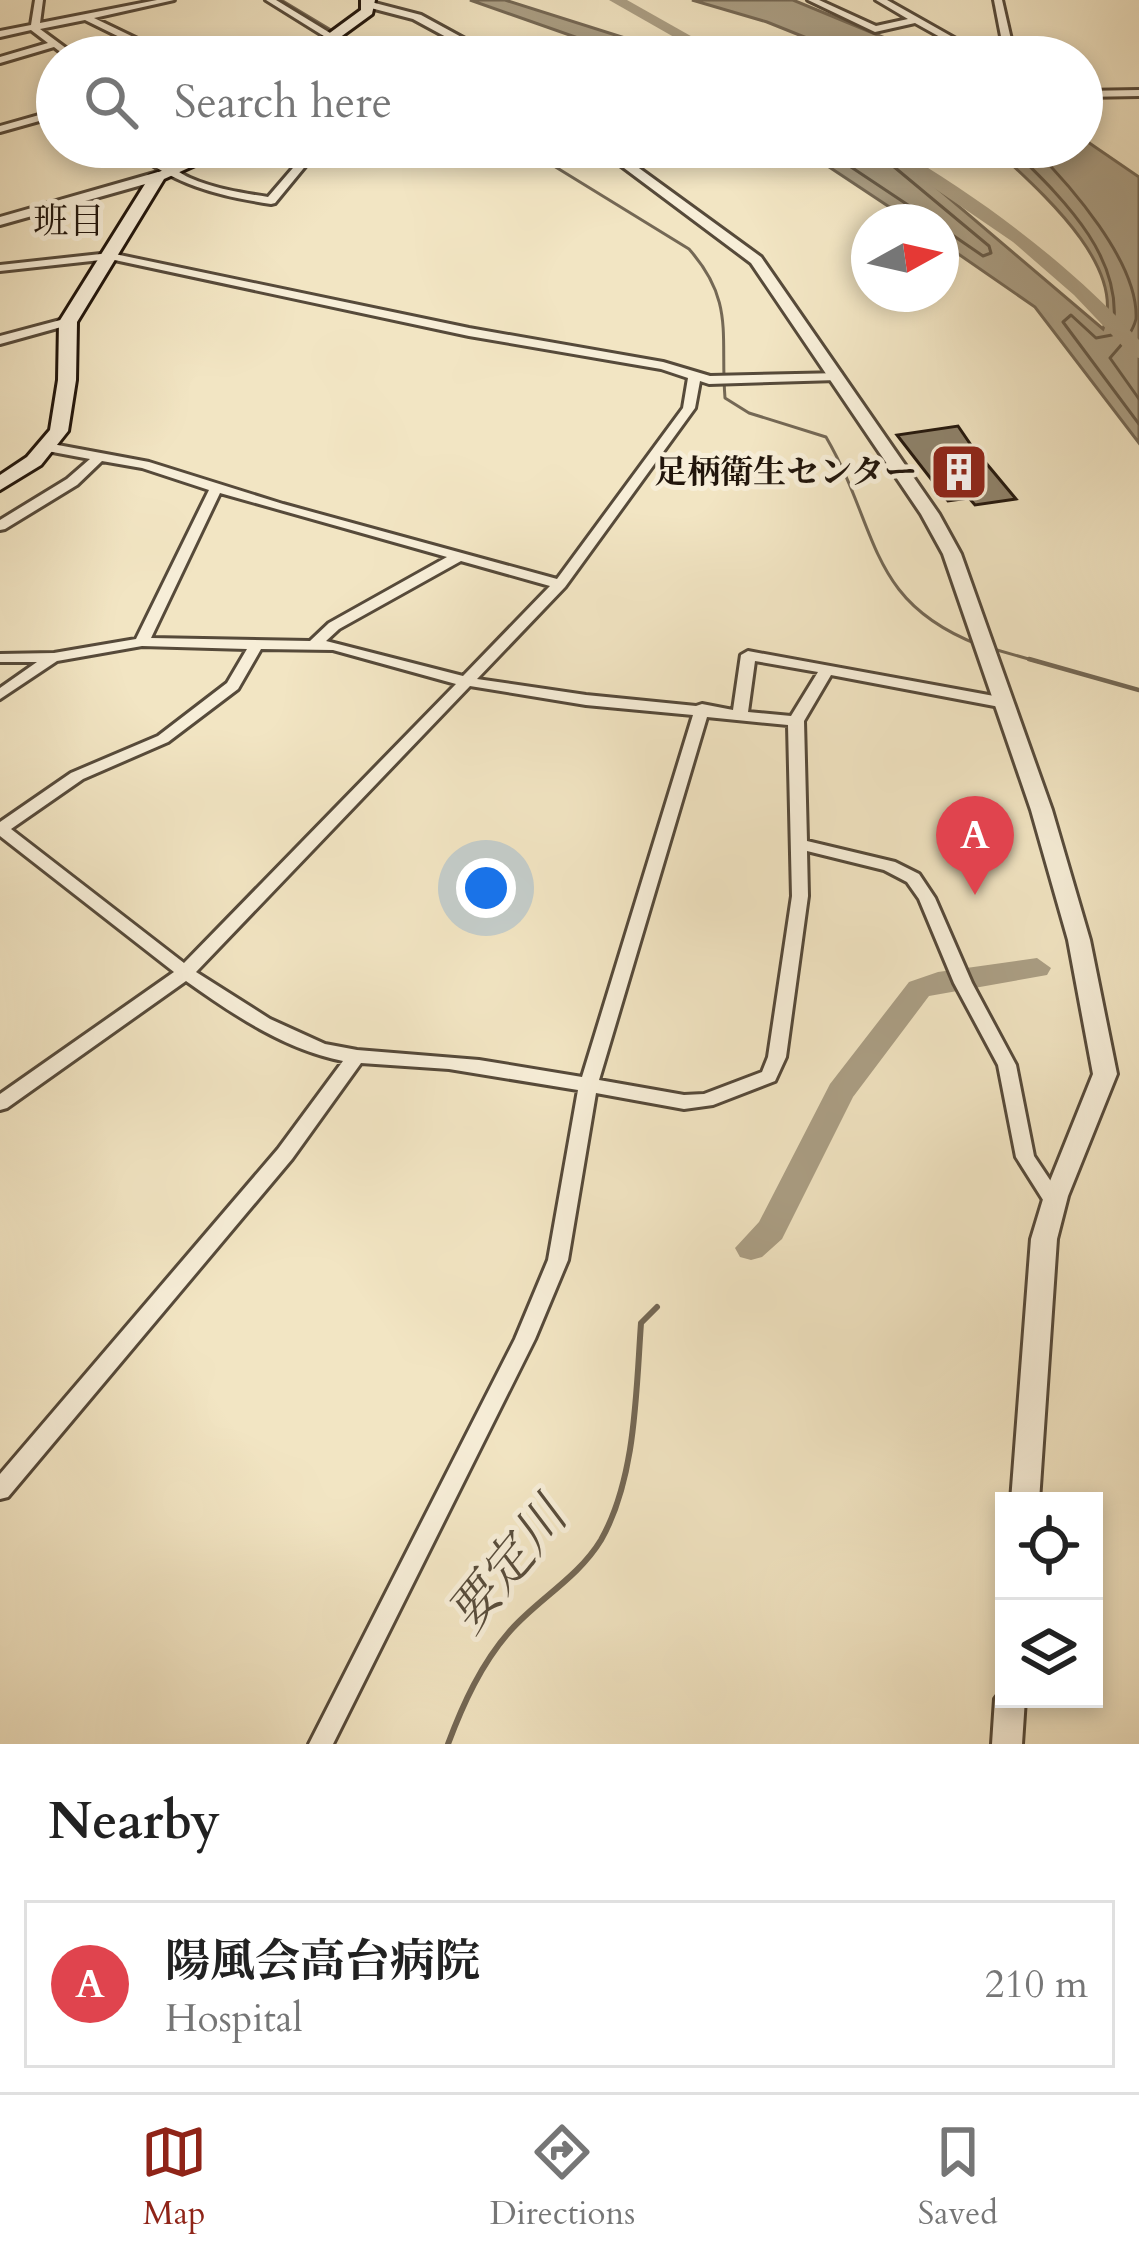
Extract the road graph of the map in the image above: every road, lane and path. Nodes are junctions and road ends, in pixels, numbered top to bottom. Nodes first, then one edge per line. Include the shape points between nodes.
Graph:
1 (39, 0) edge
2 (170, 0) edge
3 (270, 0) edge
4 (812, 0) edge
5 (880, 0) edge
6 (892, 0) edge
7 (998, 0) edge
8 (370, 2) edge
9 (89, 19) junction
10 (924, 19) junction
11 (35, 28) junction
12 (336, 32) junction
13 (0, 34) edge
14 (45, 36) edge
15 (126, 36) edge
16 (331, 36) edge
17 (453, 36) edge
18 (950, 36) edge
19 (1006, 36) edge
20 (36, 50) edge
21 (0, 60) edge
22 (1139, 93) edge
23 (1103, 94) edge
24 (36, 118) edge
25 (0, 129) edge
26 (156, 168) edge
27 (177, 168) edge
28 (298, 168) edge
29 (631, 168) edge
30 (162, 174) junction
31 (0, 221) edge
32 (110, 256) junction
33 (0, 268) edge
34 (68, 322) junction
35 (0, 340) edge
36 (837, 376) junction
37 (702, 378) junction
38 (47, 447) junction
39 (96, 460) junction
40 (0, 484) edge
41 (216, 488) junction
42 (0, 526) edge
43 (460, 556) junction
44 (560, 584) junction
45 (142, 642) junction
46 (314, 645) junction
47 (254, 646) junction
48 (54, 657) junction
49 (0, 658) edge
50 (826, 671) junction
51 (463, 681) junction
52 (0, 695) edge
53 (1005, 703) junction
54 (701, 709) junction
55 (740, 712) junction
56 (796, 721) junction
57 (1, 829) edge
58 (798, 844) junction
59 (185, 973) junction
60 (355, 1059) junction
61 (588, 1086) junction
62 (0, 1103) edge
63 (1052, 1198) junction
64 (0, 1490) edge
65 (1026, 1492) edge
66 (1009, 1708) edge
67 (321, 1744) edge
68 (1007, 1744) edge

1 - 11 street
2 - 9 street
3 - 12 street
4 - 10 street via 875,29
5 - 10 street
6 - 10 street
7 - 19 street
8 - 12 main road
8 - 17 street
9 - 11 street
9 - 15 street
10 - 18 street
11 - 13 street
11 - 14 street
12 - 16 main road
20 - 21 street
22 - 23 street
24 - 25 street
26 - 30 street
27 - 30 main road
28 - 30 street via 271,201 200,190
29 - 36 street via 757,260
30 - 31 street
30 - 32 main road
32 - 33 street
32 - 34 main road
32 - 37 street
34 - 35 street
34 - 38 main road via 64,416
36 - 37 street
36 - 53 street via 941,534
37 - 44 street via 689,408
38 - 39 street
38 - 40 main road
39 - 41 street via 144,465
39 - 42 street
41 - 43 street
41 - 45 street
43 - 44 street
43 - 46 street
44 - 51 street
45 - 47 street
45 - 48 street
46 - 47 street
46 - 51 street
47 - 57 street via 233,686 164,739 77,776
48 - 49 street
48 - 52 street
50 - 53 street
50 - 55 street via 748,655
50 - 56 street
51 - 54 street
51 - 59 street
53 - 63 street via 1066,888 1105,1074
54 - 55 street
54 - 61 street
55 - 56 street
56 - 58 street
57 - 59 street
58 - 61 street via 800,896 769,1076 696,1101
58 - 63 street via 913,878 1007,1065 1024,1156
59 - 60 street via 272,1028
59 - 62 street
60 - 61 street via 370,1053
60 - 64 street via 285,1154
61 - 67 street via 558,1260
63 - 65 street
66 - 68 street

